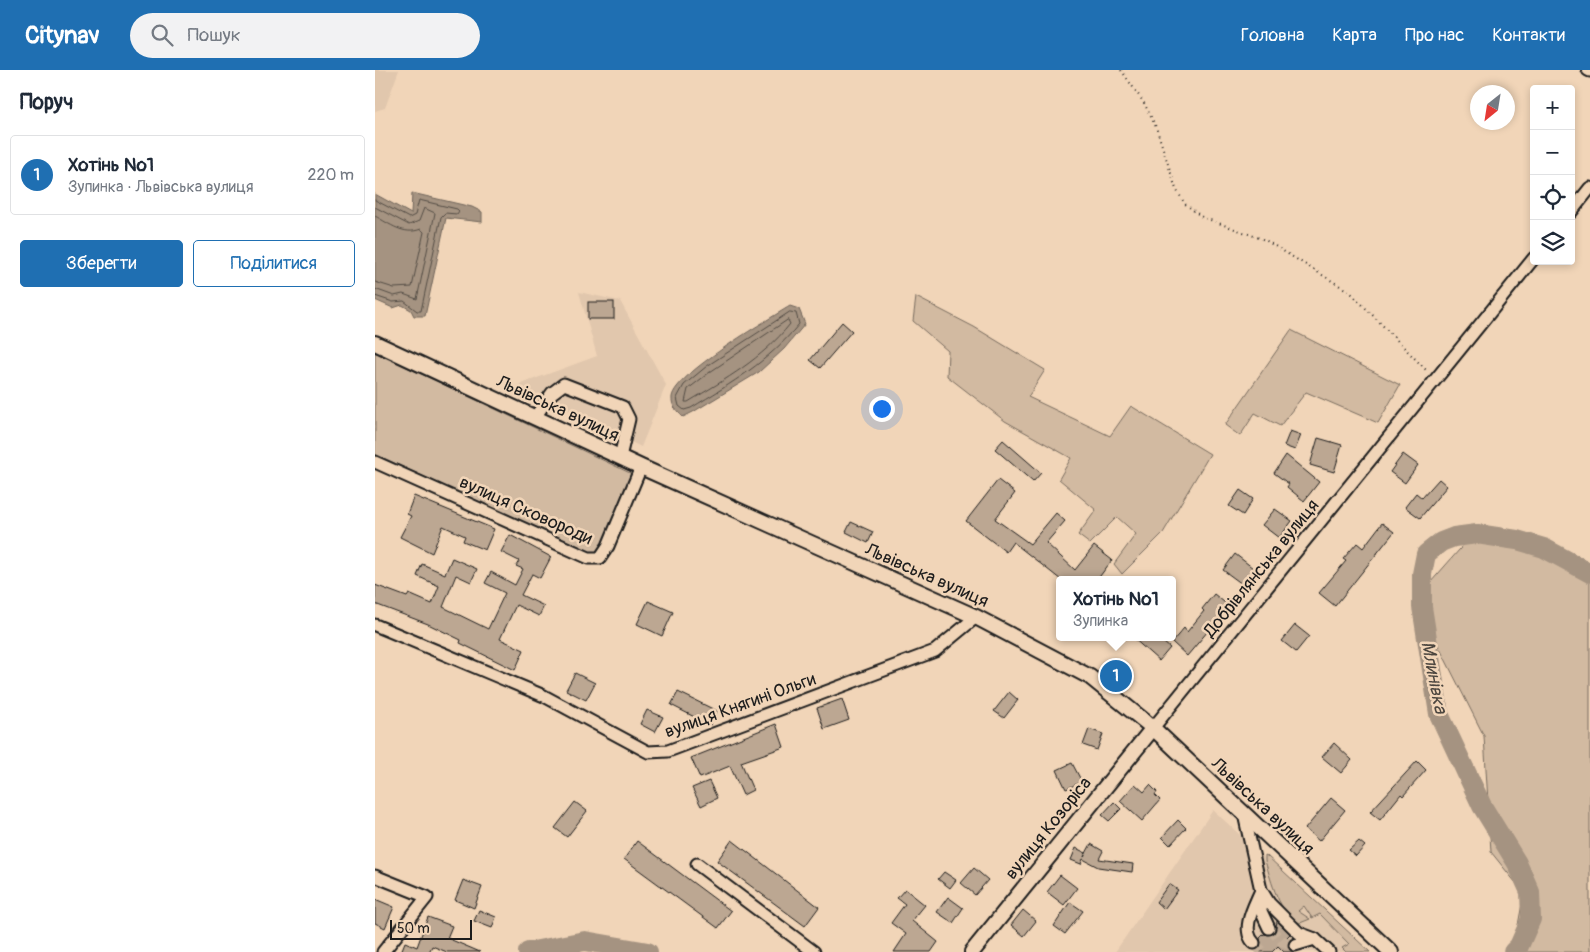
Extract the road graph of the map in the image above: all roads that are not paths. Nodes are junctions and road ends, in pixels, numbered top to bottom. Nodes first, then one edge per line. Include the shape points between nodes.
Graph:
1 (1590, 188) edge
2 (1575, 207) edge
3 (1530, 263) edge
4 (375, 342) edge
5 (535, 417) junction
6 (620, 457) junction
7 (375, 462) edge
8 (641, 467) junction
9 (976, 617) junction
10 (375, 625) edge
11 (1153, 728) junction
12 (1244, 814) junction
13 (697, 864) dead end
14 (375, 876) edge
15 (1261, 890) junction
16 (1269, 928) tunnel mouth
17 (1315, 938) junction
18 (1254, 943) tunnel mouth
19 (1295, 945) dead end
20 (383, 952) edge
21 (814, 952) edge
22 (971, 952) edge
23 (1329, 952) edge
24 (1391, 952) edge

1 - 2 street
3 - 11 street, Добрівлянська вулиця
4 - 5 main road, Львівська вулиця
5 - 6 main road, Львівська вулиця
5 - 6 street via 552,393 564,384 623,407 629,419
6 - 8 main road, Львівська вулиця
7 - 8 street, вулиця Сковороди via 589,558 600,558 608,546
8 - 9 main road, Львівська вулиця
9 - 10 street, вулиця Княгині Ольги via 935,651 668,751 649,752 544,696
9 - 11 main road, Львівська вулиця via 1090,677
11 - 12 main road, Львівська вулиця
11 - 22 main road, вулиця Козоріса
12 - 15 street
12 - 24 main road, Львівська вулиця
13 - 21 street
14 - 20 street via 427,897
15 - 16 street via 1261,911
15 - 17 street via 1269,903 1299,933
15 - 18 street via 1249,922 1248,931
17 - 19 street
17 - 23 street

